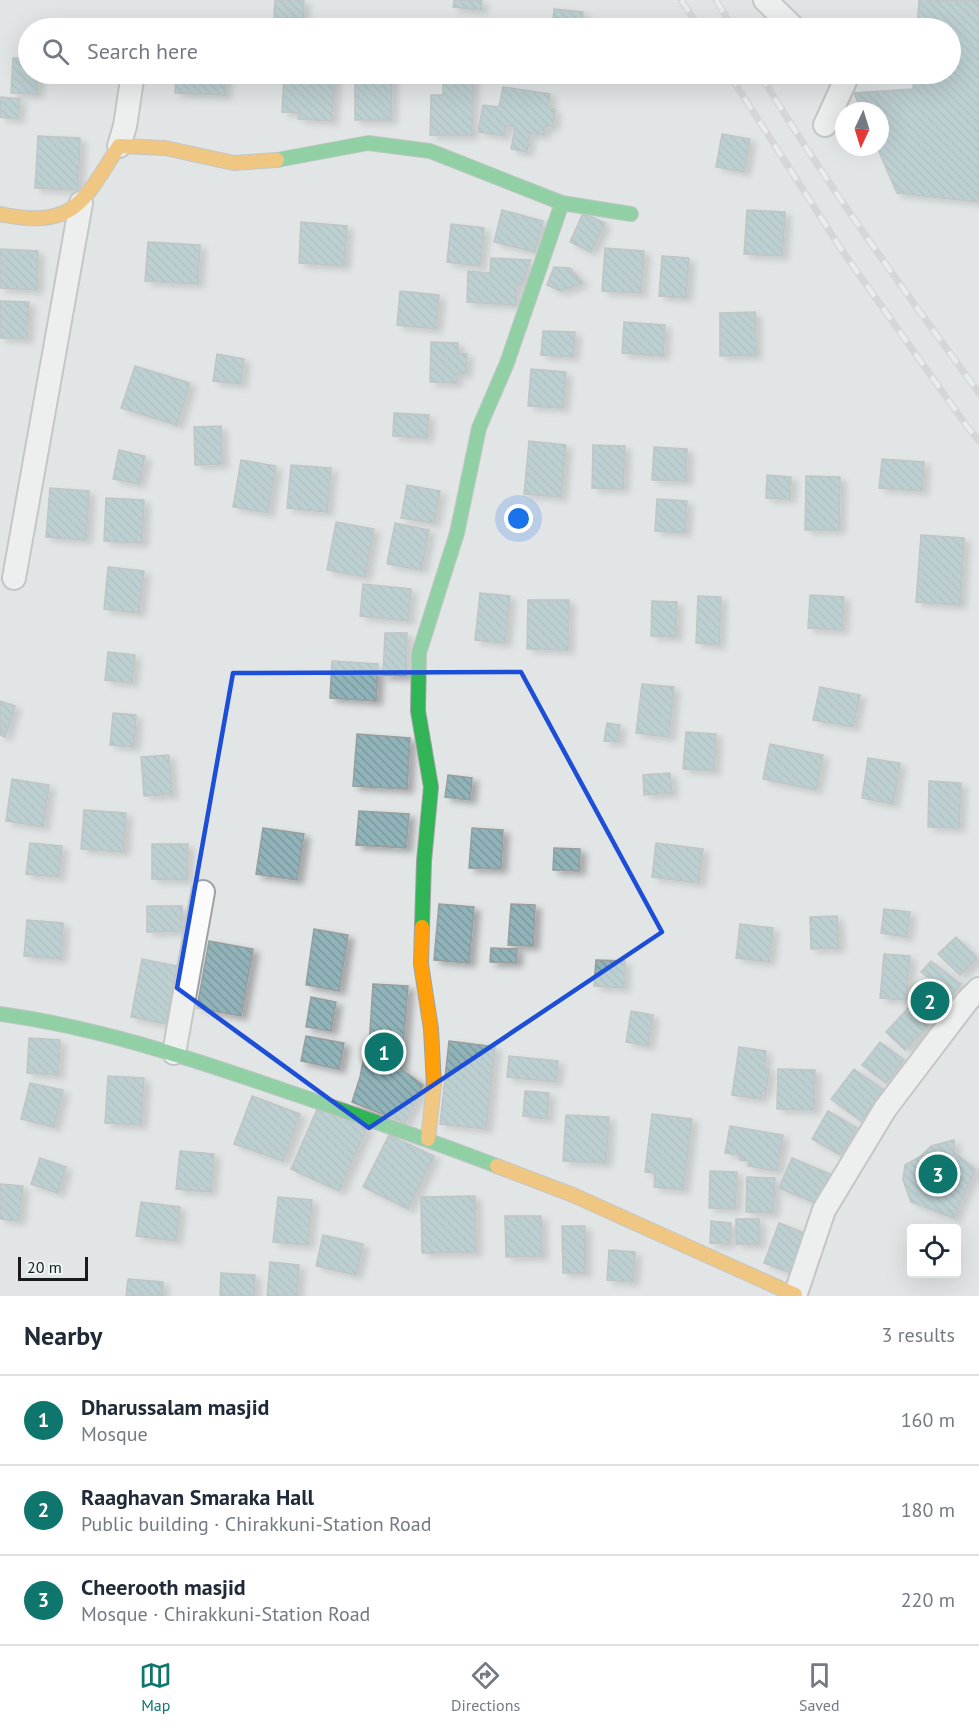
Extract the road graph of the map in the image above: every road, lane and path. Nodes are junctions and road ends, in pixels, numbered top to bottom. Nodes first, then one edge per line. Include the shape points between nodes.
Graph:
1 (765, 0) edge
2 (784, 18) edge
3 (131, 84) edge
4 (844, 84) edge
5 (825, 125) dead end
6 (118, 146) junction
7 (81, 203) junction
8 (562, 203) junction
9 (0, 214) edge
10 (631, 214) dead end
11 (14, 578) dead end
12 (203, 892) dead end
13 (979, 989) edge
14 (0, 1014) edge
15 (174, 1053) junction
16 (428, 1138) junction
17 (795, 1296) edge

1 - 2 street
3 - 6 street
4 - 5 street
6 - 7 street
6 - 8 street via 165,148 234,163 284,159 368,143 430,151
7 - 9 street via 66,214 46,219
7 - 11 street
8 - 10 street
8 - 16 street via 507,363 479,428 457,533 419,653 418,711 431,787 421,964 434,1085
12 - 15 street
13 - 17 street via 885,1109 824,1210
14 - 15 street
15 - 16 street
16 - 17 street via 573,1195

